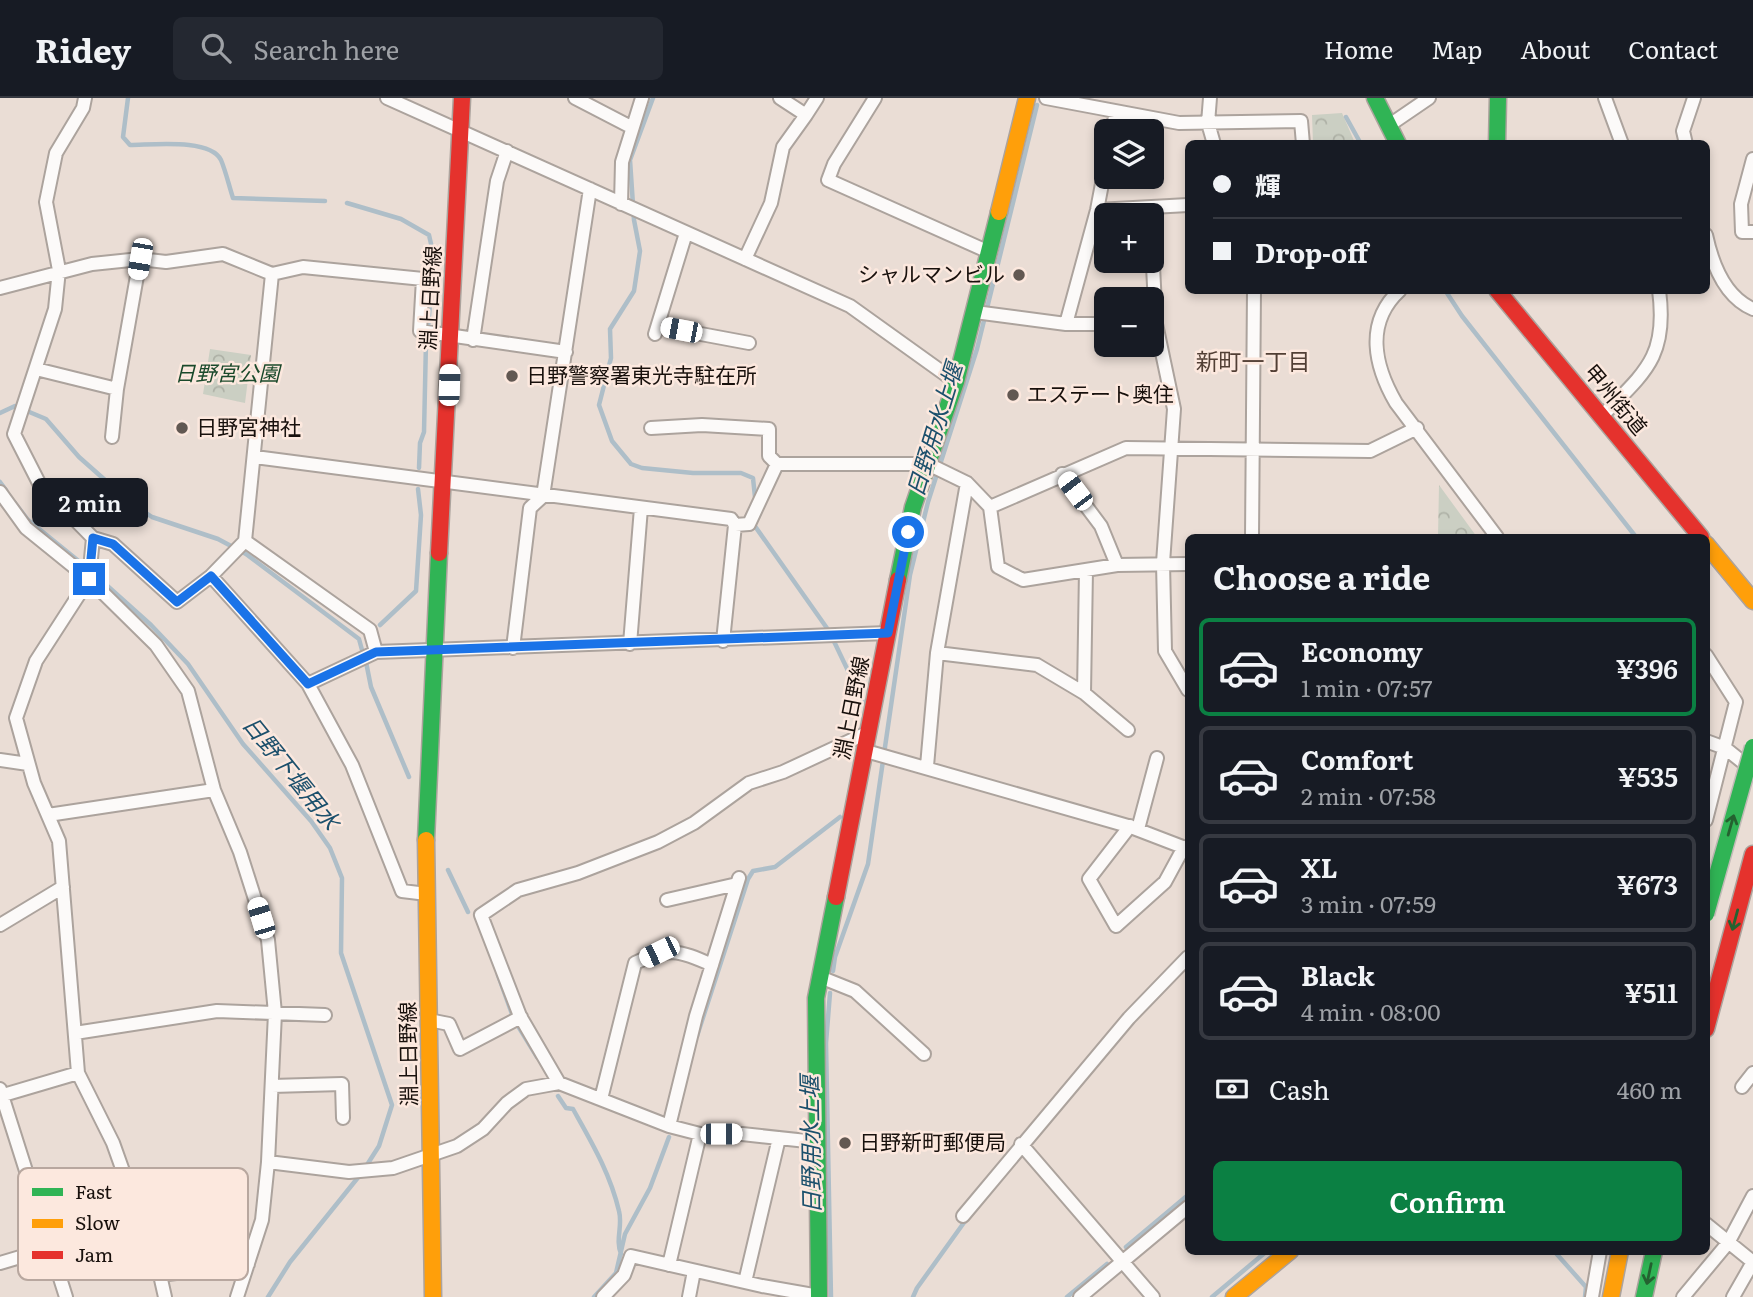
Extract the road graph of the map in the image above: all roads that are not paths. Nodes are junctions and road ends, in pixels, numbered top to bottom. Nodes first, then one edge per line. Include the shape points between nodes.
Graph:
1 (85, 98) edge
2 (387, 98) edge
3 (462, 98) edge
4 (575, 98) edge
5 (642, 98) edge
6 (780, 98) edge
7 (817, 98) edge
8 (875, 98) edge
9 (1027, 98) edge
10 (1046, 98) edge
11 (1210, 98) edge
12 (1375, 98) edge
13 (1429, 98) edge
14 (1498, 98) edge
15 (1605, 98) edge
16 (1694, 98) edge
17 (1116, 112) junction
18 (806, 115) junction
19 (1115, 119) edge
20 (1208, 123) junction
21 (1388, 125) junction
22 (631, 127) junction
23 (461, 131) junction
24 (1213, 140) edge
25 (1303, 140) edge
26 (1396, 140) edge
27 (1497, 140) edge
28 (1621, 140) edge
29 (1685, 140) edge
30 (507, 151) junction
31 (1753, 159) edge
32 (590, 189) junction
33 (1185, 206) edge
34 (629, 208) junction
35 (1164, 209) edge
36 (1094, 221) edge
37 (1753, 232) edge
38 (686, 233) junction
39 (989, 252) junction
40 (1710, 252) edge
41 (140, 259) junction
42 (745, 259) junction
43 (59, 271) junction
44 (272, 274) junction
45 (0, 288) edge
46 (1254, 294) edge
47 (1397, 294) edge
48 (1500, 294) edge
49 (1659, 294) edge
50 (1753, 309) edge
51 (982, 313) junction
52 (1066, 324) junction
53 (1094, 324) edge
54 (450, 336) junction
55 (473, 340) junction
56 (750, 343) dead end
57 (566, 352) junction
58 (1162, 357) edge
59 (36, 369) junction
60 (956, 382) junction
61 (117, 389) junction
62 (1602, 416) junction
63 (651, 428) dead end
64 (1416, 428) junction
65 (112, 437) dead end
66 (1169, 451) junction
67 (1253, 452) junction
68 (255, 457) junction
69 (777, 464) junction
70 (935, 467) junction
71 (1062, 474) junction
72 (967, 483) junction
73 (444, 484) junction
74 (0, 492) edge
75 (543, 496) junction
76 (990, 507) junction
77 (641, 508) junction
78 (735, 525) junction
79 (1252, 534) edge
80 (1495, 534) edge
81 (1699, 534) edge
82 (93, 541) junction
83 (239, 547) junction
84 (1710, 549) edge
85 (1163, 563) junction
86 (1185, 564) edge
87 (1117, 565) junction
88 (1086, 570) junction
89 (211, 576) junction
90 (89, 577) junction
91 (1753, 601) edge
92 (888, 633) junction
93 (723, 640) junction
94 (630, 644) junction
95 (513, 648) junction
96 (376, 652) junction
97 (432, 652) junction
98 (937, 653) junction
99 (1710, 661) edge
100 (308, 684) junction
101 (1185, 685) edge
102 (1084, 693) junction
103 (1128, 730) dead end
104 (869, 732) junction
105 (1710, 743) edge
106 (1753, 747) edge
107 (1724, 748) junction
108 (873, 752) junction
109 (1157, 758) dead end
110 (0, 760) edge
111 (28, 764) junction
112 (927, 766) junction
113 (1753, 771) edge
114 (214, 790) junction
115 (1710, 804) edge
116 (48, 816) junction
117 (1134, 828) junction
118 (1185, 848) edge
119 (1185, 850) edge
120 (1753, 854) edge
121 (63, 887) junction
122 (427, 894) junction
123 (667, 900) dead end
124 (1710, 900) edge
125 (0, 925) edge
126 (1185, 960) edge
127 (712, 965) junction
128 (820, 977) junction
129 (275, 1013) junction
130 (1710, 1014) edge
131 (325, 1015) dead end
132 (521, 1017) junction
133 (429, 1020) junction
134 (75, 1033) junction
135 (924, 1054) dead end
136 (78, 1073) junction
137 (1753, 1073) edge
138 (559, 1083) junction
139 (272, 1086) junction
140 (1742, 1087) dead end
141 (1, 1093) edge
142 (601, 1099) junction
143 (343, 1118) dead end
144 (669, 1126) junction
145 (700, 1134) junction
146 (779, 1138) junction
147 (816, 1142) junction
148 (1021, 1144) junction
149 (432, 1156) junction
150 (268, 1162) junction
151 (25, 1168) edge
152 (122, 1168) edge
153 (1753, 1196) edge
154 (1185, 1210) edge
155 (963, 1216) dead end
156 (1710, 1227) edge
157 (1728, 1243) junction
158 (1285, 1255) edge
159 (1599, 1255) edge
160 (1619, 1255) edge
161 (1653, 1255) edge
162 (18, 1258) edge
163 (0, 1263) edge
164 (1121, 1263) junction
165 (248, 1264) edge
166 (669, 1265) junction
167 (694, 1271) junction
168 (60, 1280) edge
169 (243, 1280) edge
170 (745, 1282) junction
171 (760, 1292) edge
172 (819, 1296) edge
173 (65, 1297) edge
174 (237, 1297) edge
175 (433, 1297) edge
176 (603, 1297) edge
177 (689, 1297) edge
178 (1080, 1297) edge
179 (1153, 1297) edge
180 (1234, 1297) edge
181 (1592, 1297) edge
182 (1611, 1297) edge
183 (1644, 1297) edge
184 (1683, 1297) edge
185 (1733, 1297) edge

1 - 43 street via 56,153 46,202
2 - 23 street
3 - 23 main road, 淵上日野線
4 - 22 street
5 - 22 street
6 - 18 street
7 - 18 street
8 - 39 street via 828,180
9 - 39 main road, 淵上日野線
10 - 17 street
11 - 20 street
12 - 21 main road
13 - 21 street
14 - 27 main road
15 - 28 street
16 - 29 street via 1683,131
17 - 19 street
17 - 20 street via 1178,123
18 - 42 street via 783,147 771,203
20 - 24 street
20 - 25 street via 1301,121
21 - 26 main road
22 - 34 street via 622,162
23 - 30 street
23 - 54 main road, 淵上日野線
30 - 32 street
30 - 55 street via 497,181
31 - 37 street via 1741,204 1742,232
32 - 34 street
32 - 57 street
33 - 35 street
34 - 38 street
36 - 52 street
38 - 42 street
38 - 56 street via 657,330
39 - 51 main road, 淵上日野線
40 - 50 street via 1739,303
41 - 43 street
41 - 44 street via 166,262 223,254
41 - 61 street
42 - 60 street via 850,306
43 - 45 street
43 - 59 street via 55,309
44 - 54 street via 303,267 423,279 420,331
44 - 68 street
46 - 67 street
47 - 64 street via 1378,326 1377,359 1383,381
48 - 62 main road, 甲州街道
49 - 62 street via 1662,335 1650,365
51 - 52 street
51 - 60 main road, 淵上日野線
52 - 53 street
54 - 55 street
54 - 73 main road, 淵上日野線
55 - 57 street
57 - 75 street
58 - 66 street via 1174,409
59 - 61 street
59 - 82 street via 15,434 39,483
60 - 70 main road, 淵上日野線
61 - 65 street
62 - 81 main road, 甲州街道
63 - 69 street via 769,429 769,456
64 - 67 street via 1370,450
64 - 80 street
66 - 67 street
66 - 71 street via 1126,448
66 - 85 street
67 - 79 street
68 - 73 street
68 - 83 street
69 - 70 street
69 - 78 street via 752,520
70 - 72 street
70 - 92 main road, 淵上日野線 via 913,507
71 - 76 street
71 - 87 street via 1101,526
72 - 76 street
72 - 98 street
73 - 75 street
73 - 97 main road, 淵上日野線
74 - 90 street via 26,527
75 - 77 street
75 - 95 street via 530,508
76 - 88 street via 998,566 1023,580
77 - 78 street via 731,519
77 - 94 street
78 - 93 street
82 - 89 street via 113,544 177,602
82 - 90 street
83 - 89 street
83 - 96 street via 370,630
84 - 91 main road
85 - 86 street
85 - 87 street
85 - 101 street via 1165,651
87 - 88 street
88 - 102 street
89 - 100 street
90 - 111 street via 36,661 16,718
90 - 114 street via 156,645 188,691
92 - 93 street
92 - 104 main road, 淵上日野線
93 - 94 street
94 - 95 street
95 - 97 street
96 - 97 street
96 - 100 street
97 - 122 main road, 淵上日野線
98 - 102 street via 1037,665
98 - 112 street
99 - 107 street via 1736,702
100 - 122 street via 352,765 402,891
102 - 103 street
104 - 108 main road, 淵上日野線
104 - 132 street via 749,783 694,823 658,842 578,873 517,890 481,915
105 - 107 street
124 -> 106 main road, bridge
107 - 113 street
107 - 115 street
108 - 112 street
108 - 128 main road, 淵上日野線
109 - 117 street
110 - 111 street
111 - 116 street
112 - 117 street
114 - 116 street
114 - 129 street via 268,940
116 - 121 street via 59,841
117 - 118 street
117 - 119 street via 1089,879 1116,926 1165,882
120 -> 130 main road
121 - 125 street
121 - 134 street
122 - 133 main road, 淵上日野線
123 - 127 street via 738,881
126 - 148 street
127 - 142 street via 683,952 659,952 635,963
127 - 144 street
128 - 135 street via 855,991
128 - 147 main road, 淵上日野線 via 814,1033
129 - 131 street
129 - 134 street via 216,1011
129 - 139 street
132 - 133 street via 460,1049 449,1024
132 - 138 street
133 - 149 main road, 淵上日野線
134 - 136 street
136 - 141 street
136 - 152 street
137 - 140 street
138 - 142 street
138 - 149 street via 526,1089 483,1129
139 - 143 street via 342,1084
139 - 150 street
141 - 151 street
142 - 144 street
144 - 145 street
145 - 146 street
145 - 166 street
146 - 147 street
146 - 170 street
147 - 172 main road, 淵上日野線
148 - 155 street
148 - 164 street
149 - 150 street via 393,1168 352,1172
149 - 175 main road, 淵上日野線
150 - 165 street via 261,1220
153 - 157 street
154 - 164 street
156 - 157 street
157 - 184 street
157 - 185 street via 1753,1262
158 - 180 main road
159 - 181 street
160 - 182 main road
161 -> 183 main road
162 - 163 street
164 - 178 street
164 - 179 street
166 - 167 street
166 - 176 street via 631,1256 624,1275
167 - 170 street
167 - 177 street
168 - 173 street
169 - 174 street
170 - 171 street
171 - 172 street

